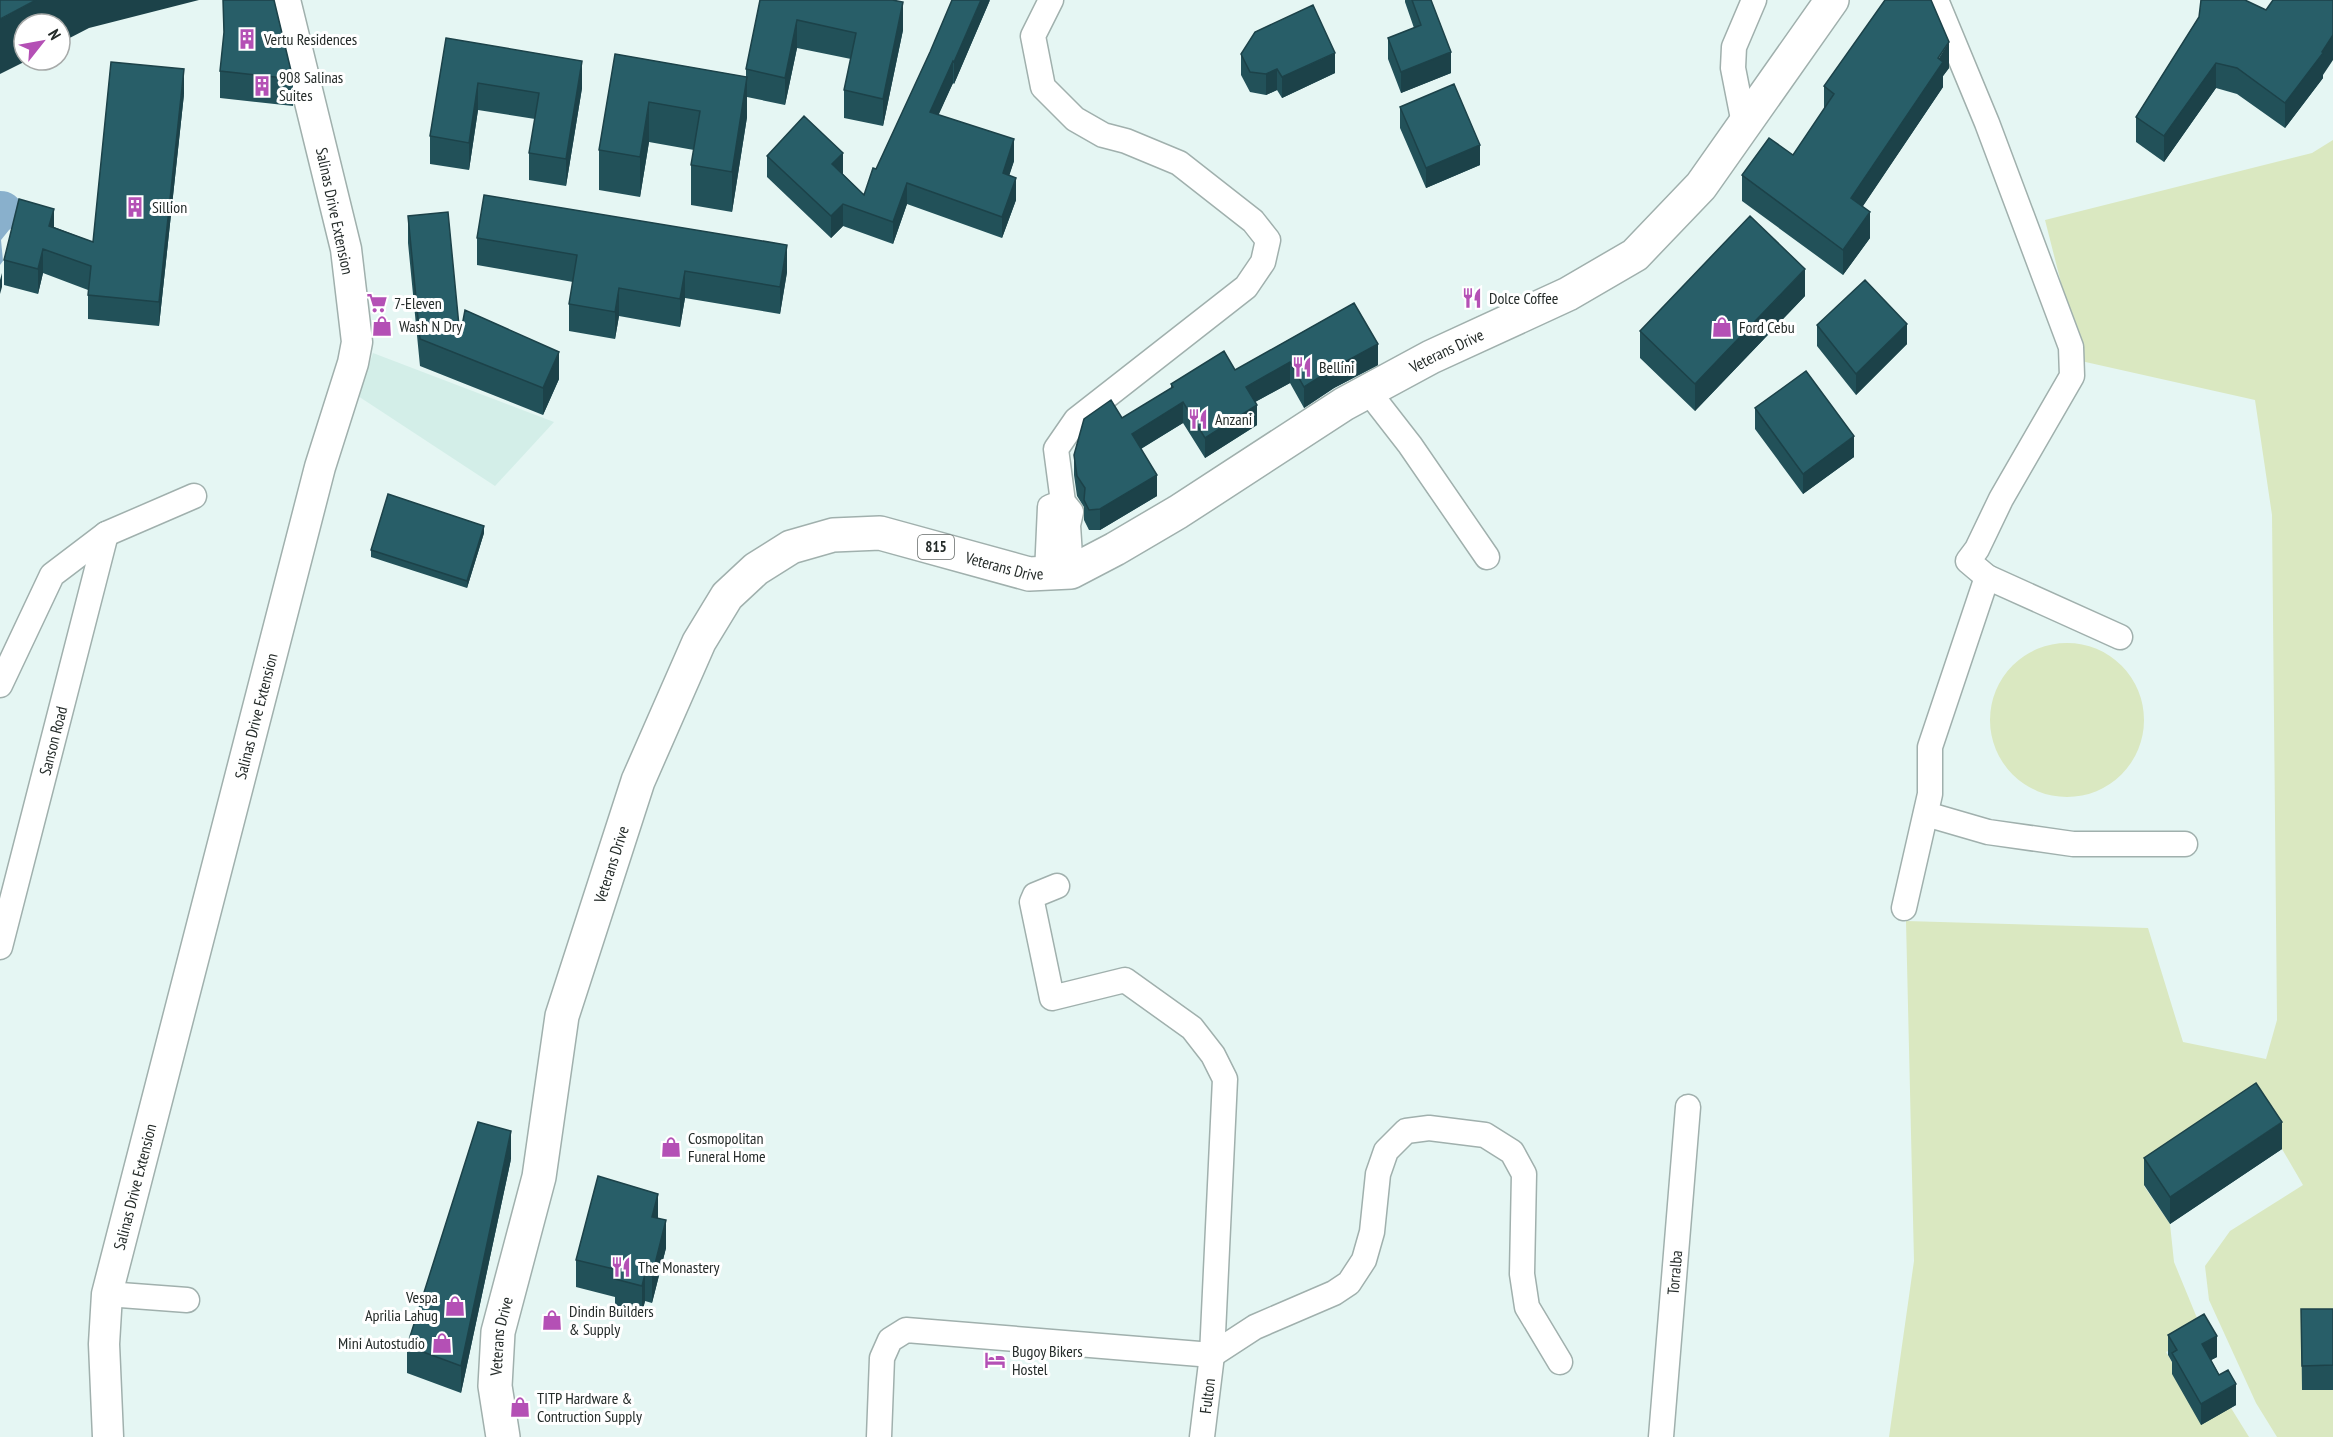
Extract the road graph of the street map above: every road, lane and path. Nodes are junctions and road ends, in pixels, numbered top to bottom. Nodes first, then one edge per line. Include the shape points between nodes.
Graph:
1 (285, 0) edge
2 (1052, 0) edge
3 (1754, 0) edge
4 (1832, 0) edge
5 (1936, 0) edge
6 (1744, 124) junction
7 (1368, 391) junction
8 (195, 496) dead end
9 (106, 534) junction
10 (1487, 557) dead end
11 (1059, 573) junction
12 (1987, 577) junction
13 (2120, 637) dead end
14 (0, 685) edge
15 (1926, 814) junction
16 (2185, 844) dead end
17 (1057, 886) dead end
18 (1904, 908) dead end
19 (0, 947) edge
20 (1688, 1107) dead end
21 (107, 1294) junction
22 (187, 1300) dead end
23 (1212, 1355) junction
24 (1560, 1362) dead end
25 (108, 1437) edge
26 (503, 1437) edge
27 (879, 1437) edge
28 (1202, 1437) edge
29 (1661, 1437) edge

1 - 21 street, Salinas Drive Extension via 346,249 357,342 320,467
2 - 11 street via 1033,36 1043,87 1075,119 1103,135 1179,163 1253,221 1268,240 1263,262 1246,287 1076,420 1056,450 1063,502 1050,507
3 - 6 street via 1734,47 1733,68
4 - 6 main road, Veterans Drive
5 - 12 street via 2071,347 2072,376 1968,561
6 - 7 main road, Veterans Drive via 1701,186 1635,255 1568,294 1431,357
7 - 10 street
7 - 11 main road, Veterans Drive via 1178,512
8 - 9 street
9 - 14 street via 52,575
9 - 19 street, Sanson Road
11 - 26 main road, Veterans Drive / 815 via 1029,574 880,533 833,536 790,547 756,569 727,596 699,642 638,781 561,1016 539,1176 498,1332 495,1386
12 - 13 street
12 - 15 street via 1930,747
15 - 16 street via 1988,832 2073,844
15 - 18 street
17 - 23 street, Fulton via 1035,895 1032,902 1052,998 1125,980 1192,1028 1213,1054 1225,1079
20 - 29 street, Torralba
21 - 22 street
21 - 25 street, Salinas Drive Extension
23 - 24 street via 1255,1328 1349,1284 1364,1260 1372,1232 1378,1174 1386,1151 1406,1131 1429,1128 1485,1135 1512,1152 1524,1174 1522,1274 1527,1307
23 - 27 street via 906,1330 890,1340 882,1358
23 - 28 street, Fulton

